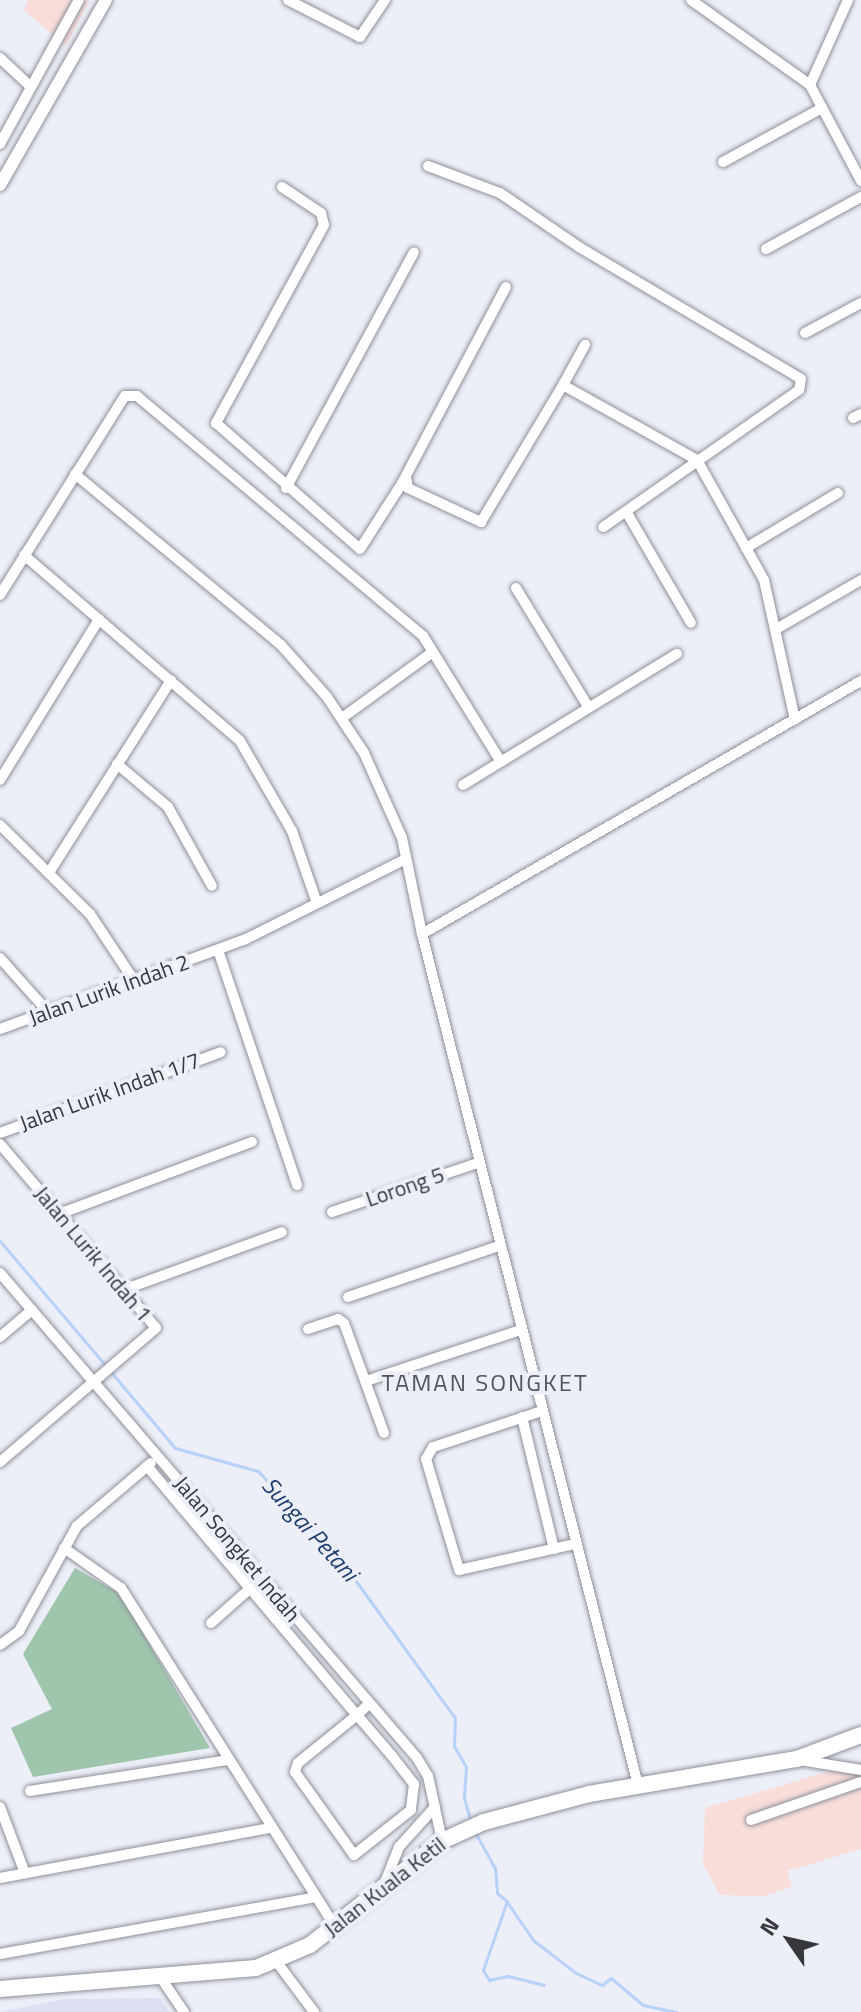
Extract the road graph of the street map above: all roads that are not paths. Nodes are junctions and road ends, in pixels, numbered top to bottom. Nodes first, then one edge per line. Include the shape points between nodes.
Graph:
1 (79, 0) edge
2 (106, 0) edge
3 (288, 0) edge
4 (385, 0) edge
5 (691, 0) edge
6 (848, 0) edge
7 (0, 58) edge
8 (810, 85) junction
9 (31, 87) junction
10 (822, 108) junction
11 (0, 144) edge
12 (723, 162) dead end
13 (428, 166) dead end
14 (860, 179) edge
15 (0, 185) edge
16 (282, 187) dead end
17 (861, 197) edge
18 (766, 249) dead end
19 (414, 252) dead end
20 (506, 287) dead end
21 (861, 303) edge
22 (805, 333) dead end
23 (585, 345) dead end
24 (563, 385) junction
25 (697, 460) junction
26 (75, 474) junction
27 (406, 477) junction
28 (286, 488) junction
29 (838, 493) dead end
30 (627, 513) junction
31 (603, 527) dead end
32 (746, 548) junction
33 (24, 555) junction
34 (861, 580) edge
35 (516, 588) dead end
36 (0, 595) edge
37 (99, 619) junction
38 (691, 623) dead end
39 (778, 628) junction
40 (433, 652) junction
41 (677, 654) dead end
42 (171, 680) junction
43 (861, 681) edge
44 (589, 708) junction
45 (342, 718) junction
46 (795, 720) junction
47 (501, 762) junction
48 (117, 764) junction
49 (0, 780) edge
50 (463, 785) dead end
51 (0, 825) edge
52 (404, 860) junction
53 (50, 871) junction
54 (212, 886) dead end
55 (317, 903) junction
56 (422, 934) junction
57 (218, 950) junction
58 (0, 958) edge
59 (135, 982) junction
60 (49, 1013) junction
61 (0, 1029) edge
62 (221, 1052) dead end
63 (0, 1133) edge
64 (252, 1142) dead end
65 (0, 1144) edge
66 (478, 1163) junction
67 (297, 1185) dead end
68 (332, 1212) dead end
69 (59, 1214) junction
70 (282, 1232) dead end
71 (499, 1246) junction
72 (0, 1273) edge
73 (123, 1290) junction
74 (348, 1297) dead end
75 (32, 1310) junction
76 (308, 1329) dead end
77 (520, 1330) junction
78 (0, 1337) edge
79 (98, 1378) junction
80 (366, 1381) junction
81 (539, 1412) junction
82 (522, 1417) junction
83 (384, 1433) dead end
84 (158, 1456) junction
85 (0, 1462) edge
86 (147, 1466) junction
87 (574, 1544) junction
88 (64, 1548) junction
89 (554, 1549) junction
90 (262, 1578) junction
91 (250, 1588) junction
92 (211, 1623) dead end
93 (0, 1645) edge
94 (369, 1704) junction
95 (357, 1715) junction
96 (861, 1735) edge
97 (797, 1759) junction
98 (229, 1760) junction
99 (861, 1770) edge
100 (861, 1782) edge
101 (638, 1785) junction
102 (30, 1791) dead end
103 (0, 1807) edge
104 (435, 1807) junction
105 (751, 1820) dead end
106 (270, 1828) junction
107 (442, 1841) junction
108 (25, 1873) junction
109 (0, 1878) edge
110 (384, 1885) junction
111 (312, 1898) junction
112 (335, 1927) junction
113 (0, 1954) edge
114 (276, 1961) junction
115 (158, 1973) junction
116 (0, 1989) edge
117 (184, 2012) edge
118 (314, 2012) edge

1 - 9 street
2 - 15 street
3 - 4 street via 360,37
5 - 8 street
6 - 8 street
7 - 9 street
8 - 10 street
9 - 11 street
10 - 12 street
10 - 14 street
13 - 25 street via 500,193 579,247 801,379 799,390
16 - 28 street via 321,213 324,225 216,423
17 - 18 street
19 - 28 street
20 - 27 street
21 - 22 street
23 - 24 street
24 - 25 street
24 - 27 street via 481,522 408,488
25 - 30 street
25 - 32 street
26 - 33 street
26 - 40 street via 125,396 137,396 423,636
26 - 45 street via 281,645
27 - 28 street via 360,549
29 - 32 street
30 - 31 street
30 - 38 street
32 - 39 street
33 - 36 street
33 - 37 street
34 - 39 street
35 - 44 street
37 - 42 street
37 - 49 street
39 - 46 street
40 - 45 street
40 - 47 street
41 - 44 street
42 - 48 street
42 - 55 street via 240,741 292,831
43 - 46 street
44 - 47 street
45 - 52 street via 396,825
46 - 56 street
47 - 50 street
48 - 53 street
48 - 54 street via 168,807
51 - 53 street
52 - 55 street, Jalan Lurik Indah 2
52 - 56 street
53 - 59 street via 112,942
55 - 57 street, Jalan Lurik Indah 2
56 - 66 street
57 - 59 street, Jalan Lurik Indah 2
57 - 67 street
58 - 60 street
59 - 60 street, Jalan Lurik Indah 2
60 - 61 street, Jalan Lurik Indah 2
62 - 63 street, Jalan Lurik Indah 1/7
64 - 69 street
65 - 69 street, Jalan Lurik Indah 1
66 - 68 street, Lorong 5
66 - 71 street
69 - 73 street, Jalan Lurik Indah 1
70 - 73 street
71 - 74 street
71 - 77 street
72 - 75 street, Jalan Songket Indah
73 - 79 street, Jalan Lurik Indah 1 via 156,1328
75 - 78 street
75 - 79 street, Jalan Songket Indah
76 - 80 street via 342,1320
77 - 80 street
77 - 81 street
79 - 84 street, Jalan Songket Indah
79 - 85 street
80 - 83 street
81 - 82 street
81 - 87 street
82 - 89 street
82 - 89 street via 428,1452 459,1570
84 - 86 street
84 - 90 street, Jalan Songket Indah
86 - 88 street via 77,1526
86 - 91 street
87 - 89 street
87 - 101 street
88 - 93 street via 19,1631
88 - 98 street via 121,1588
90 - 91 street
90 - 94 street, Jalan Songket Indah
91 - 92 street
91 - 95 street
94 - 95 street
94 - 104 street, Jalan Songket Indah via 423,1767
95 - 95 street via 298,1763 296,1777 358,1855 411,1810 416,1792
96 - 97 main road, Jalan Kuala Ketil
97 - 99 street
97 - 101 main road, Jalan Kuala Ketil
98 - 102 street
98 - 106 street
100 - 105 street
101 - 107 main road, Jalan Kuala Ketil via 484,1822
103 - 108 street
104 - 107 street, Jalan Songket Indah
104 - 110 street via 399,1847
106 - 108 street
106 - 111 street
107 - 110 main road, Jalan Kuala Ketil
108 - 109 street
110 - 112 main road, Jalan Kuala Ketil
111 - 112 street
111 - 113 street
112 - 114 main road, Jalan Kuala Ketil
114 - 115 main road, Jalan Kuala Ketil via 241,1971
114 - 118 street
115 - 116 main road, Jalan Kuala Ketil
115 - 117 street

